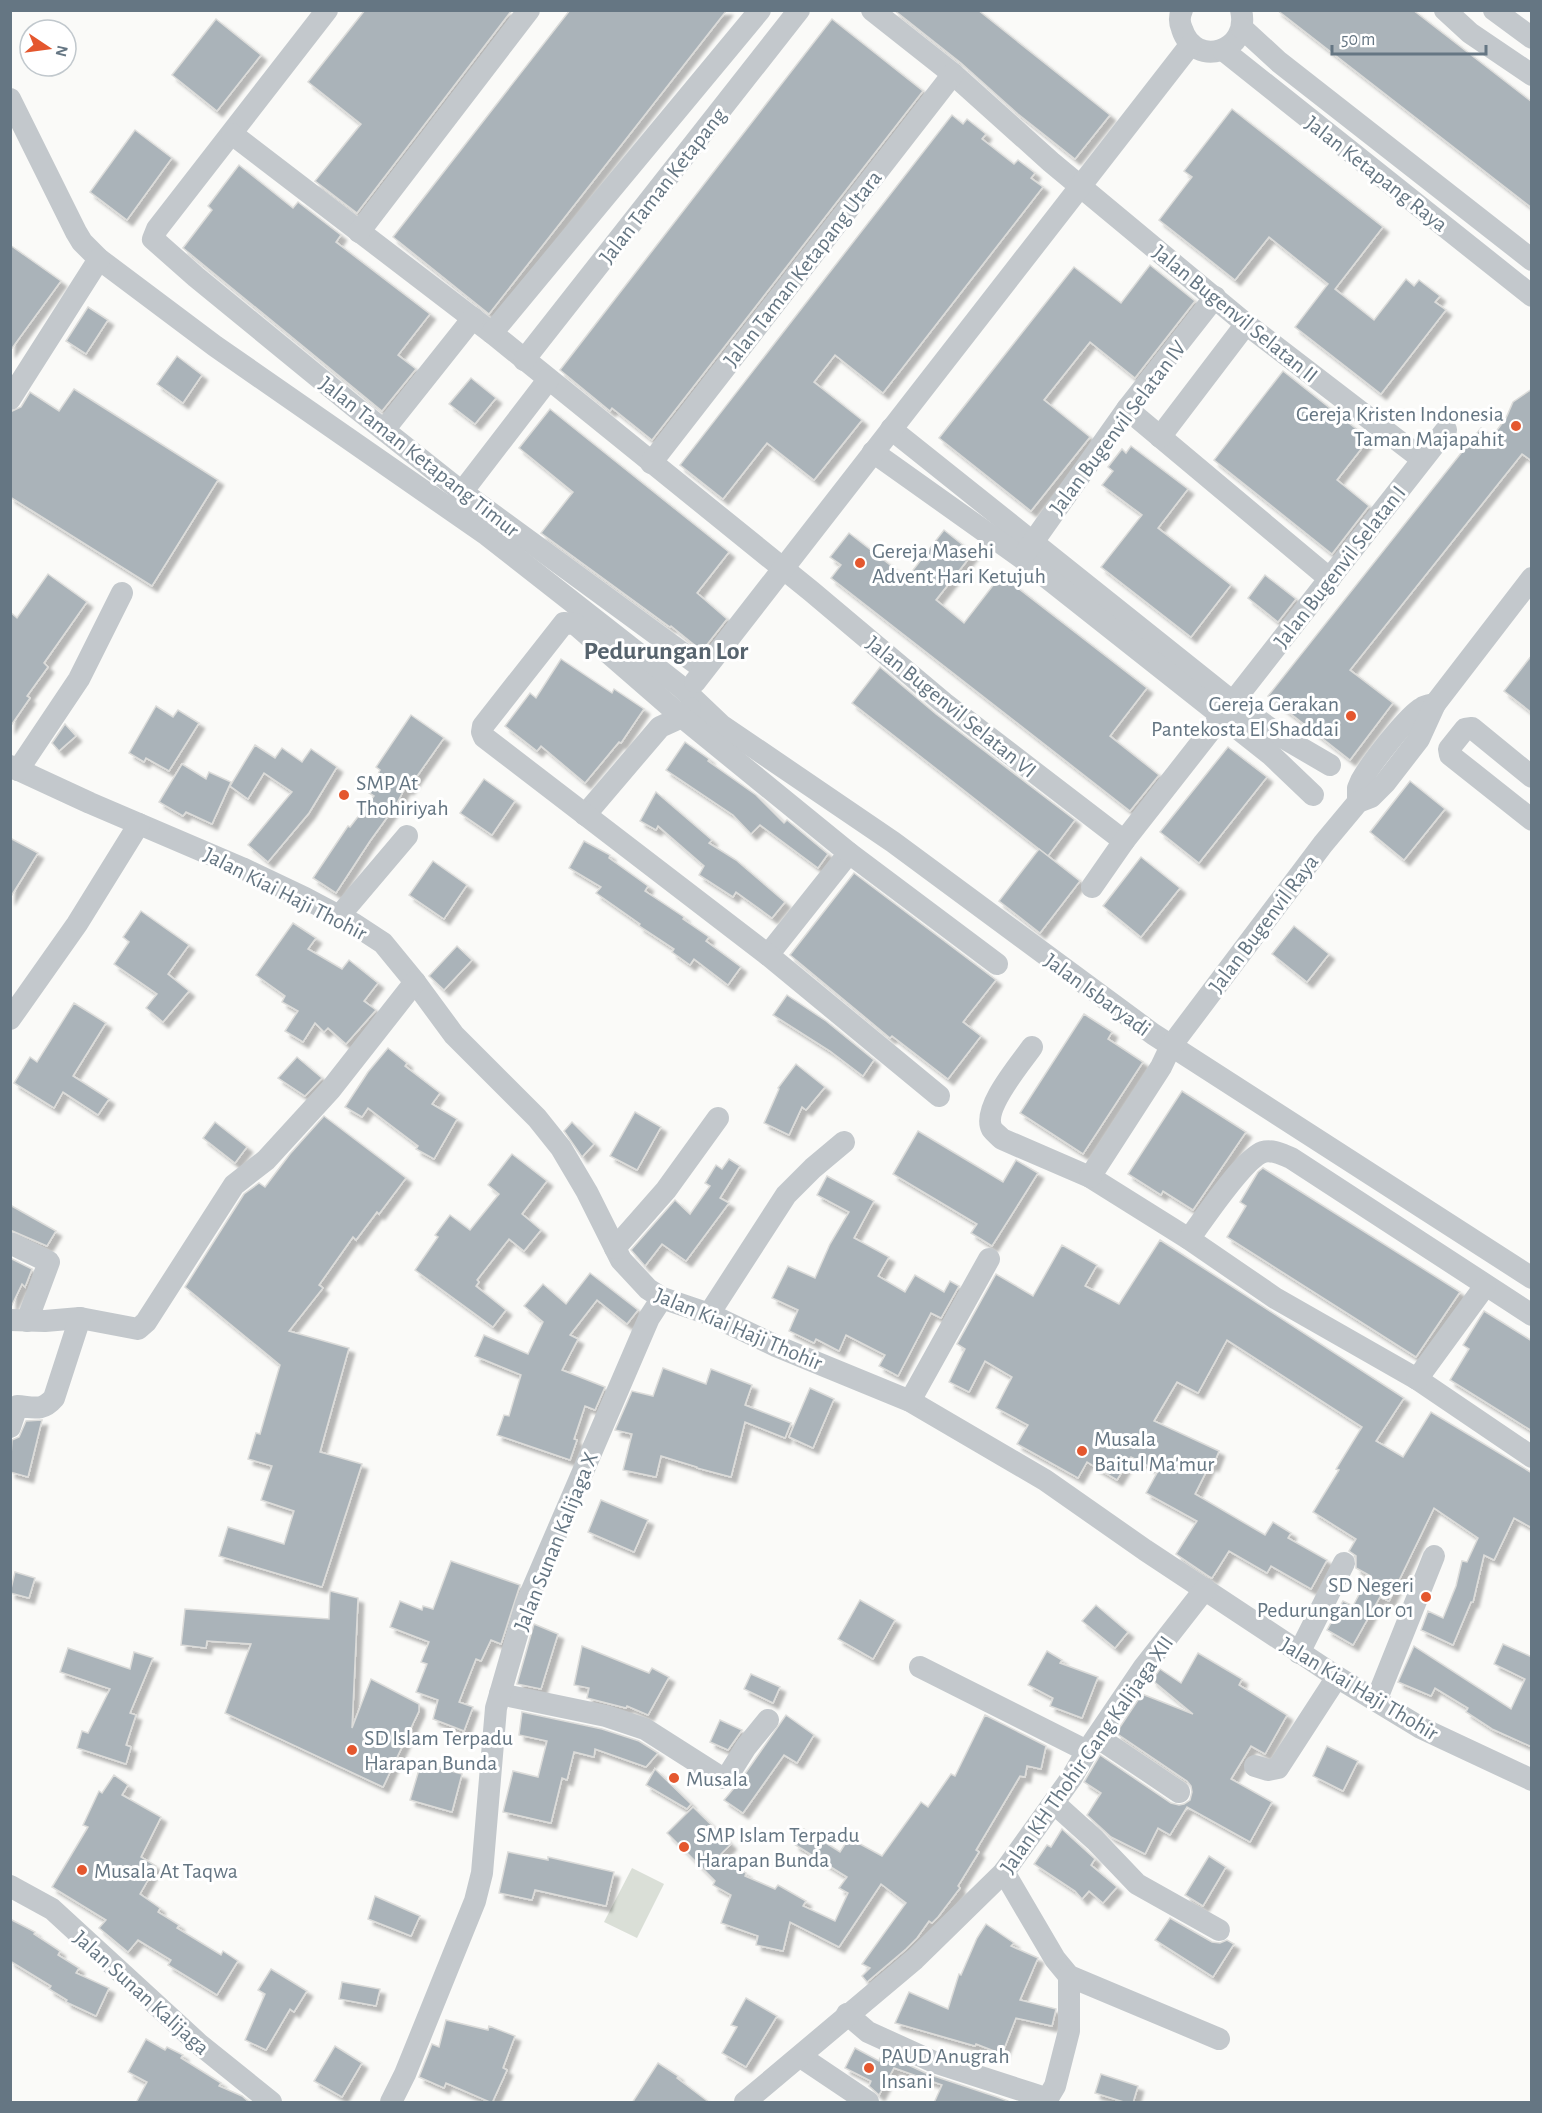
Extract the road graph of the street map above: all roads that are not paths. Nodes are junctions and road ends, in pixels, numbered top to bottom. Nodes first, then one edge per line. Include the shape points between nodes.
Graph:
1 (327, 10) edge
2 (529, 10) edge
3 (760, 10) edge
4 (799, 10) edge
5 (872, 10) edge
6 (1445, 10) edge
7 (1494, 10) edge
8 (1178, 12) edge
9 (1242, 19) edge
10 (1532, 38) edge
11 (1191, 44) junction
12 (1223, 50) junction
13 (1279, 62) junction
14 (1531, 73) edge
15 (953, 74) junction
16 (1263, 82) junction
17 (10, 99) edge
18 (660, 130) junction
19 (232, 134) junction
20 (688, 152) junction
21 (631, 166) junction
22 (1081, 185) junction
23 (660, 188) junction
24 (359, 232) junction
25 (99, 259) junction
26 (1532, 260) edge
27 (1532, 296) edge
28 (1215, 297) junction
29 (472, 318) junction
30 (1246, 324) junction
31 (492, 333) junction
32 (524, 360) junction
33 (548, 380) junction
34 (10, 399) edge
35 (1126, 410) junction
36 (891, 429) junction
37 (384, 430) junction
38 (1446, 430) dead end
39 (1160, 437) junction
40 (873, 452) junction
41 (1422, 459) junction
42 (651, 463) junction
43 (462, 492) junction
44 (1028, 549) junction
45 (782, 569) junction
46 (1532, 578) edge
47 (1330, 579) junction
48 (122, 593) dead end
49 (704, 669) junction
50 (682, 700) junction
51 (1228, 709) junction
52 (1330, 765) dead end
53 (14, 768) edge
54 (1532, 777) edge
55 (1313, 795) dead end
56 (585, 814) junction
57 (1532, 820) edge
58 (139, 824) junction
59 (407, 836) dead end
60 (1124, 841) junction
61 (849, 854) junction
62 (1092, 887) dead end
63 (340, 915) junction
64 (768, 955) junction
65 (997, 964) dead end
66 (415, 982) junction
67 (10, 1019) edge
68 (1171, 1046) junction
69 (1032, 1047) dead end
70 (939, 1096) dead end
71 (718, 1118) dead end
72 (844, 1142) dead end
73 (1090, 1177) junction
74 (1189, 1239) junction
75 (10, 1243) edge
76 (615, 1248) junction
77 (988, 1259) dead end
78 (1532, 1278) edge
79 (1485, 1286) junction
80 (662, 1298) junction
81 (709, 1314) junction
82 (1532, 1315) edge
83 (80, 1318) junction
84 (19, 1321) edge
85 (1417, 1379) junction
86 (910, 1401) junction
87 (12, 1412) edge
88 (1532, 1457) edge
89 (1434, 1556) dead end
90 (1344, 1563) dead end
91 (1204, 1589) junction
92 (1299, 1653) junction
93 (920, 1667) dead end
94 (1336, 1677) junction
95 (500, 1694) junction
96 (1377, 1701) junction
97 (768, 1720) dead end
98 (1092, 1744) junction
99 (1255, 1766) dead end
100 (1532, 1780) edge
101 (1179, 1792) dead end
102 (1054, 1803) junction
103 (1004, 1872) junction
104 (10, 1886) edge
105 (1219, 1930) dead end
106 (1070, 1976) junction
107 (847, 2014) junction
108 (1219, 2039) dead end
109 (801, 2057) junction
110 (266, 2101) edge
111 (391, 2103) edge
112 (745, 2103) edge
113 (868, 2103) edge

1 - 19 street
2 - 24 street
3 - 18 street, Jalan Taman Ketapang
4 - 20 street, Jalan Taman Ketapang
5 - 15 street, Jalan Bugenvil Selatan II
6 - 14 street via 1470,33
7 - 10 street
8 - 11 street via 1184,35
9 - 12 street via 1236,40
9 - 13 street, Jalan Ketapang Raya
11 - 12 street via 1208,52
11 - 22 street
12 - 16 street, Jalan Ketapang Raya
13 - 16 street
13 - 26 street, Jalan Ketapang Raya
15 - 22 street, Jalan Bugenvil Selatan II
15 - 42 street, Jalan Taman Ketapang Utara
16 - 27 street, Jalan Ketapang Raya
17 - 25 street via 76,232
18 - 20 street
18 - 21 street, Jalan Taman Ketapang
19 - 24 street
19 - 37 street, Jalan Taman Ketapang Timur via 153,239
20 - 23 street, Jalan Taman Ketapang
21 - 23 street
21 - 31 street, Jalan Taman Ketapang
22 - 28 street, Jalan Bugenvil Selatan II
22 - 36 street
23 - 32 street, Jalan Taman Ketapang
24 - 29 street
25 - 34 street
25 - 50 street via 215,346 487,535
28 - 30 street, Jalan Bugenvil Selatan II
28 - 35 street, Jalan Bugenvil Selatan IV
29 - 31 street
29 - 37 street
30 - 39 street, Jalan Bugenvil Selatan IV
30 - 41 street, Jalan Bugenvil Selatan II
31 - 32 street
32 - 33 street
33 - 42 street
33 - 43 street
35 - 39 street
35 - 44 street, Jalan Bugenvil Selatan IV
36 - 40 street
36 - 44 street
37 - 43 street, Jalan Taman Ketapang Timur
38 - 41 street, Jalan Bugenvil Selatan I
39 - 47 street
40 - 44 street
40 - 45 street
41 - 47 street, Jalan Bugenvil Selatan I
42 - 45 street
43 - 49 street, Jalan Taman Ketapang Timur
44 - 51 street
45 - 49 street
45 - 60 street, Jalan Bugenvil Selatan VI via 944,703
46 - 68 street, Jalan Bugenvil Raya via 1435,704 1415,712 1389,742 1361,781 1358,802
47 - 51 street, Jalan Bugenvil Selatan I
48 - 53 street via 79,679
49 - 50 street
50 - 56 street
50 - 56 street via 575,624 566,622 482,732
50 - 61 street
50 - 68 street, Jalan Isbaryadi via 893,842
51 - 52 street
51 - 55 street
51 - 60 street
53 - 58 street, Jalan Kiai Haji Thohir
54 - 57 street via 1472,728 1466,729 1449,749 1450,755
56 - 64 street
58 - 63 street, Jalan Kiai Haji Thohir
58 - 67 street via 77,924
59 - 63 street
60 - 62 street
61 - 64 street
61 - 65 street
63 - 66 street, Jalan Kiai Haji Thohir via 383,944
64 - 70 street
66 - 76 street, Jalan Kiai Haji Thohir via 454,1035 537,1118 561,1148
66 - 83 street via 332,1089 266,1160 234,1185 151,1317 138,1329
68 - 73 street, Jalan Bugenvil Raya
68 - 78 street, Jalan Isbaryadi
69 - 73 street via 998,1095 990,1122 993,1129 1002,1138
71 - 76 street via 666,1190
72 - 81 street via 786,1195
73 - 74 street
74 - 79 street via 1250,1162 1264,1152 1274,1152 1291,1158
74 - 85 street via 1275,1298
75 - 84 street via 49,1262
76 - 80 street, Jalan Kiai Haji Thohir via 637,1278
77 - 86 street
79 - 82 street
79 - 85 street
80 - 81 street, Jalan Kiai Haji Thohir
80 - 95 street, Jalan Sunan Kalijaga X via 649,1318 526,1604
81 - 86 street, Jalan Kiai Haji Thohir
83 - 84 street
83 - 87 street via 54,1398 40,1408
85 - 88 street
86 - 91 street, Jalan Kiai Haji Thohir via 1045,1480
89 - 96 street
90 - 92 street
91 - 92 street, Jalan Kiai Haji Thohir
91 - 98 street, Jalan KH Thohir Gang Kalijaga XII
92 - 94 street, Jalan Kiai Haji Thohir
93 - 98 street
94 - 96 street, Jalan Kiai Haji Thohir
94 - 99 street via 1278,1768
95 - 97 street via 606,1716 645,1729 722,1778
95 - 111 street, Jalan Sunan Kalijaga X via 482,1874 475,1901
96 - 100 street, Jalan Kiai Haji Thohir via 1421,1728
98 - 101 street
98 - 102 street, Jalan KH Thohir Gang Kalijaga XII
102 - 103 street, Jalan KH Thohir Gang Kalijaga XII
102 - 105 street via 1137,1884
103 - 106 street via 1055,1959
103 - 107 street, Jalan KH Thohir Gang Kalijaga XII via 915,1959
104 - 110 street, Jalan Sunan Kalijaga via 52,1909
106 - 107 street via 1069,2031 1054,2090 1049,2096 934,2062 868,2032
106 - 108 street
107 - 109 street, Jalan KH Thohir Gang Kalijaga XII
109 - 112 street, Jalan KH Thohir Gang Kalijaga XII
109 - 113 street

